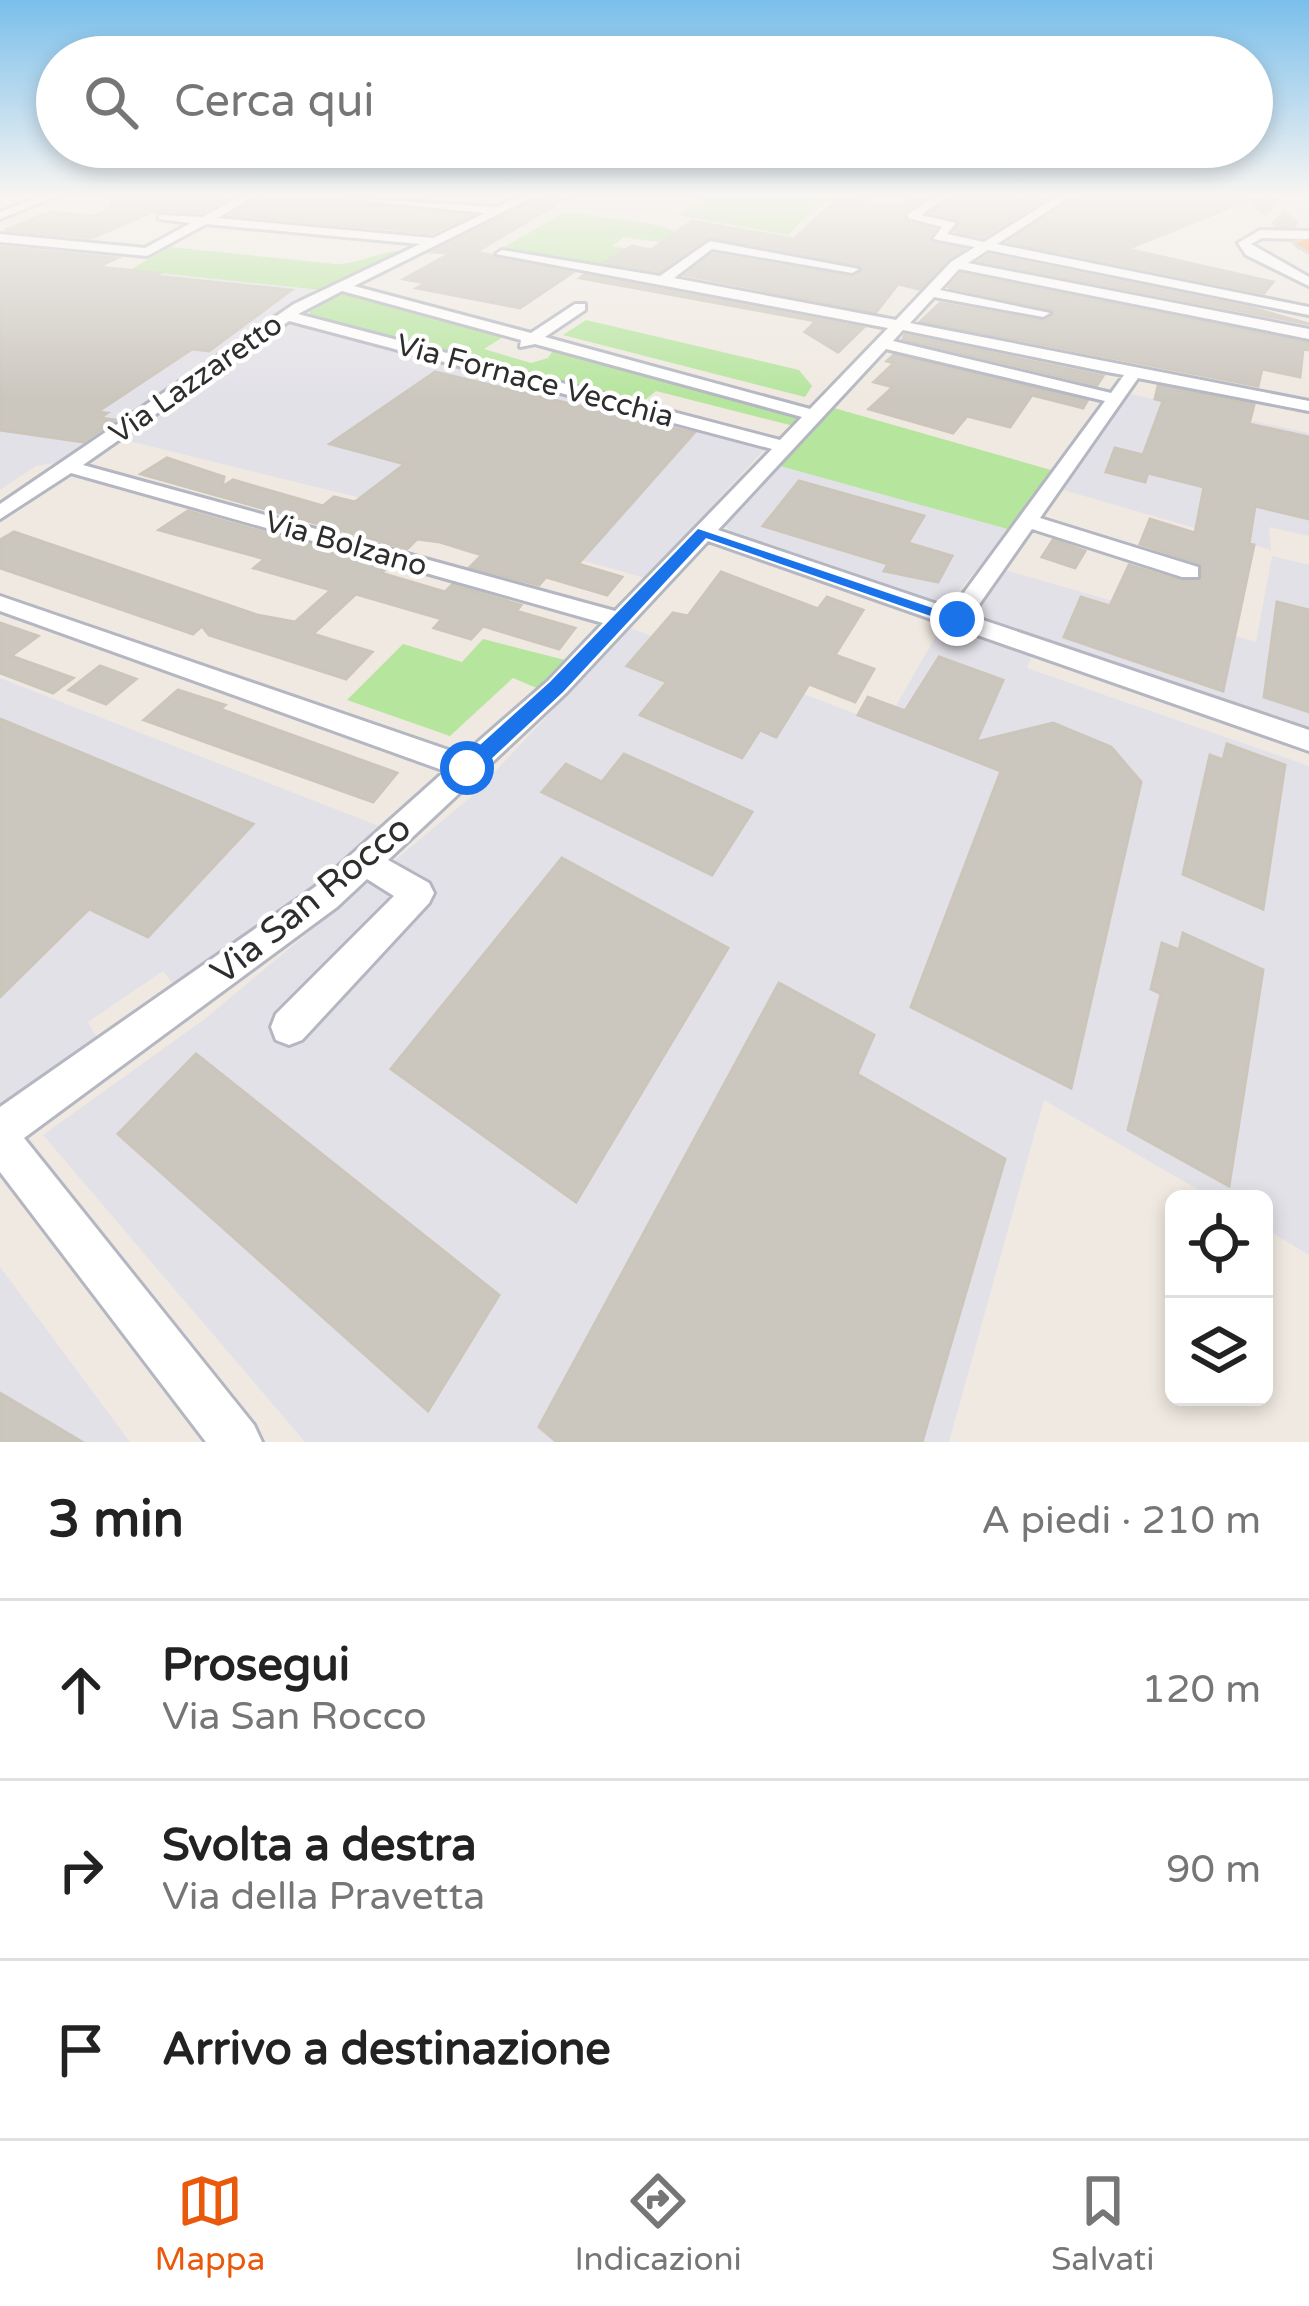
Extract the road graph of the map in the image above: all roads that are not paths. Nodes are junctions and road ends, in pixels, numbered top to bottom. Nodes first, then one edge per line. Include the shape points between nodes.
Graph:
1 (393, 263) edge
2 (562, 263) edge
3 (685, 263) edge
4 (818, 263) edge
5 (959, 263) edge
6 (1067, 263) edge
7 (1274, 263) edge
8 (956, 265) junction
9 (852, 269) dead end
10 (664, 279) junction
11 (1309, 282) edge
12 (342, 287) junction
13 (929, 292) junction
14 (580, 307) dead end
15 (1309, 311) edge
16 (1043, 313) dead end
17 (287, 316) junction
18 (901, 322) junction
19 (1309, 334) edge
20 (533, 339) junction
21 (881, 343) junction
22 (516, 349) dead end
23 (1133, 374) junction
24 (1116, 399) junction
25 (1309, 406) edge
26 (814, 415) junction
27 (783, 446) junction
28 (70, 466) junction
29 (0, 513) edge
30 (1028, 521) junction
31 (703, 532) junction
32 (1190, 572) dead end
33 (0, 603) edge
34 (957, 619) junction
35 (622, 620) junction
36 (1309, 741) edge
37 (467, 768) junction
38 (365, 862) junction
39 (289, 1027) dead end
40 (0, 1135) edge
41 (237, 1442) edge

1 - 12 street, Via Lazzaretto
2 - 10 street
3 - 10 street
4 - 9 street
5 - 8 street, Via San Rocco
6 - 15 street
7 - 11 street
8 - 13 street, Via San Rocco
8 - 19 street
10 - 18 street
12 - 17 street, Via Lazzaretto
12 - 20 street
13 - 16 street
13 - 18 street, Via San Rocco
14 - 20 street
17 - 27 street, Via Fornace Vecchia
17 - 28 street, Via Lazzaretto
18 - 21 street, Via San Rocco
18 - 23 street
20 - 22 street
20 - 26 street
21 - 24 street
21 - 26 street, Via San Rocco
23 - 24 street
23 - 25 street
24 - 30 street
26 - 27 street, Via San Rocco
27 - 31 street, Via San Rocco
28 - 29 street, Via Lazzaretto
28 - 35 street, Via Bolzano
30 - 32 street
30 - 34 street
31 - 34 street
31 - 35 street, Via San Rocco
33 - 37 street
34 - 36 street
35 - 37 street, Via San Rocco
37 - 38 street, Via San Rocco
38 - 39 street via 418,892
38 - 40 street, Via San Rocco
40 - 41 street

